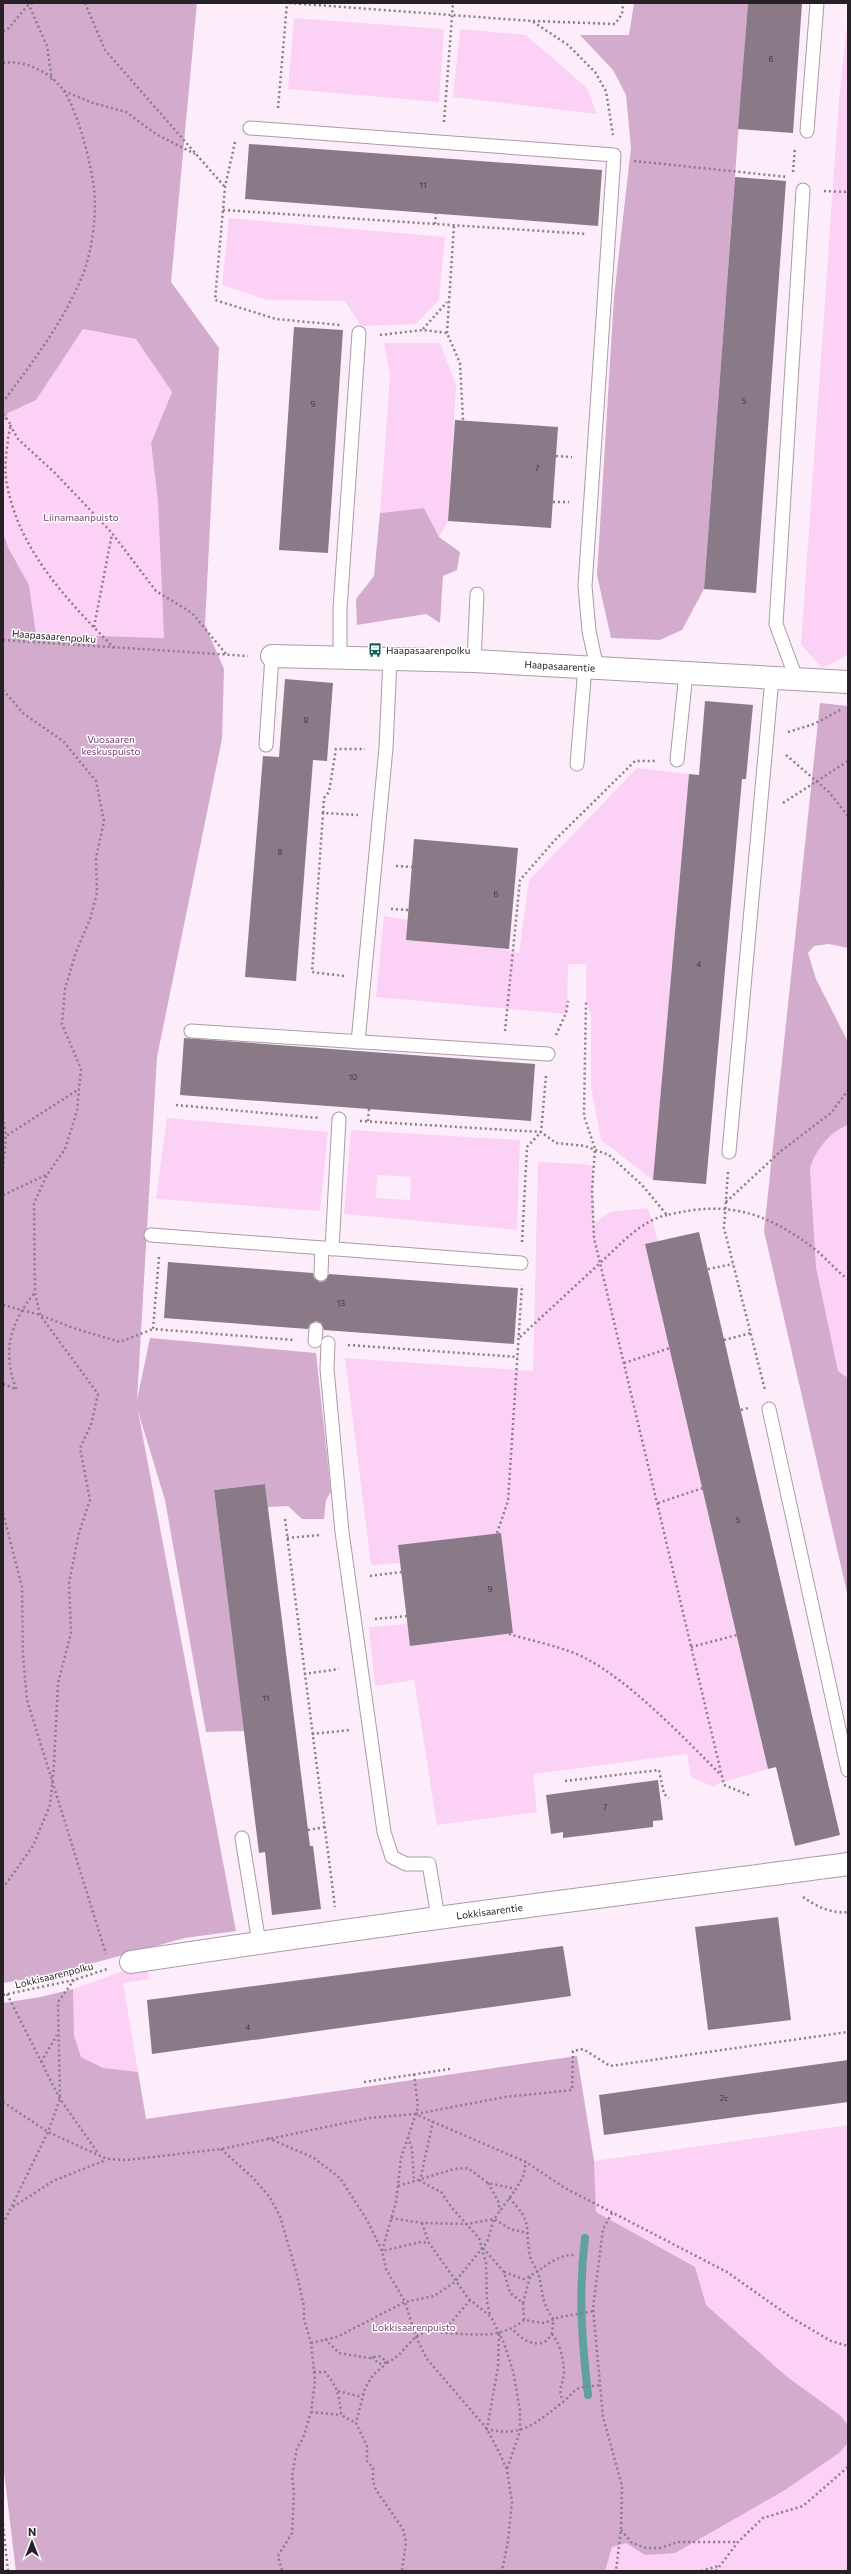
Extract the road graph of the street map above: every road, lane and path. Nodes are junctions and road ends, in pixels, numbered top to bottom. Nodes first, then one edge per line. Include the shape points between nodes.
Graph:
1 (28, 3) edge
2 (35, 3) edge
3 (85, 3) edge
4 (288, 3) edge
5 (453, 3) edge
6 (623, 3) edge
7 (817, 3) edge
8 (453, 15) junction
9 (532, 21) junction
10 (3, 31) edge
11 (3, 63) edge
12 (52, 80) junction
13 (63, 90) junction
14 (250, 128) joint
15 (276, 130) junction
16 (807, 130) joint
17 (442, 142) junction
18 (197, 155) junction
19 (614, 155) junction
20 (225, 187) junction
21 (803, 190) dead end
22 (223, 210) junction
23 (435, 224) junction
24 (454, 225) junction
25 (610, 235) junction
26 (447, 302) junction
27 (423, 330) junction
28 (447, 332) junction
29 (385, 334) dead end
30 (359, 337) joint
31 (3, 402) edge
32 (3, 414) edge
33 (463, 420) dead end
34 (10, 425) junction
35 (486, 475) dead end
36 (519, 477) dead end
37 (112, 533) junction
38 (477, 594) dead end
39 (94, 628) junction
40 (3, 640) edge
41 (114, 648) junction
42 (226, 654) junction
43 (272, 656) junction
44 (340, 657) junction
45 (390, 659) junction
46 (474, 661) junction
47 (591, 668) junction
48 (686, 673) junction
49 (772, 678) junction
50 (796, 678) junction
51 (848, 682) edge
52 (3, 690) edge
53 (848, 706) edge
54 (767, 739) junction
55 (266, 745) dead end
56 (386, 748) junction
57 (677, 760) joint
58 (848, 761) edge
59 (577, 764) dead end
60 (818, 782) junction
61 (323, 813) junction
62 (380, 816) junction
63 (848, 816) edge
64 (760, 817) junction
65 (3, 879) edge
66 (445, 892) dead end
67 (3, 894) edge
68 (478, 896) dead end
69 (364, 978) junction
70 (568, 1001) dead end
71 (586, 1002) dead end
72 (191, 1032) dead end
73 (358, 1042) junction
74 (503, 1051) junction
75 (548, 1054) junction
76 (79, 1089) junction
77 (848, 1090) edge
78 (369, 1109) dead end
79 (3, 1117) edge
80 (339, 1119) dead end
81 (368, 1121) dead end
82 (541, 1132) junction
83 (4, 1137) edge
84 (595, 1148) junction
85 (729, 1152) joint
86 (3, 1168) edge
87 (46, 1175) junction
88 (3, 1195) edge
89 (726, 1202) junction
90 (725, 1209) junction
91 (667, 1215) junction
92 (150, 1235) dead end
93 (327, 1249) junction
94 (521, 1263) junction
95 (600, 1263) junction
96 (733, 1264) junction
97 (708, 1269) dead end
98 (321, 1274) dead end
99 (848, 1279) edge
100 (36, 1292) junction
101 (3, 1305) edge
102 (21, 1309) junction
103 (40, 1315) junction
104 (153, 1329) dead end
105 (751, 1333) junction
106 (320, 1338) dead end
107 (519, 1338) junction
108 (724, 1340) dead end
109 (670, 1348) dead end
110 (624, 1363) junction
111 (3, 1384) edge
112 (770, 1410) joint
113 (703, 1488) dead end
114 (658, 1503) junction
115 (3, 1513) edge
116 (285, 1519) dead end
117 (342, 1532) junction
118 (497, 1533) dead end
119 (287, 1538) junction
120 (401, 1572) dead end
121 (348, 1578) junction
122 (472, 1588) dead end
123 (439, 1590) dead end
124 (407, 1616) dead end
125 (354, 1620) junction
126 (509, 1634) dead end
127 (737, 1635) dead end
128 (691, 1647) junction
129 (360, 1666) junction
130 (304, 1674) junction
131 (368, 1728) junction
132 (312, 1734) junction
133 (848, 1770) edge
134 (722, 1775) junction
135 (565, 1781) dead end
136 (52, 1783) junction
137 (749, 1795) dead end
138 (669, 1798) dead end
139 (325, 1827) junction
140 (308, 1830) dead end
141 (242, 1838) dead end
142 (848, 1864) edge
143 (3, 1888) edge
144 (438, 1917) junction
145 (339, 1931) junction
146 (259, 1943) junction
147 (131, 1962) joint
148 (110, 1968) junction
149 (74, 1980) junction
150 (7, 1994) junction
151 (3, 1995) edge
152 (848, 2032) edge
153 (58, 2035) junction
154 (41, 2062) junction
155 (450, 2069) dead end
156 (414, 2074) junction
157 (364, 2082) dead end
158 (60, 2100) junction
159 (3, 2102) edge
160 (415, 2114) junction
161 (433, 2121) junction
162 (48, 2132) junction
163 (408, 2137) junction
164 (268, 2138) junction
165 (221, 2149) junction
166 (98, 2154) junction
167 (107, 2159) junction
168 (526, 2162) junction
169 (420, 2181) junction
170 (414, 2182) junction
171 (488, 2182) junction
172 (398, 2186) junction
173 (516, 2189) junction
174 (509, 2198) junction
175 (13, 2208) junction
176 (500, 2212) junction
177 (612, 2213) junction
178 (391, 2218) junction
179 (494, 2219) junction
180 (422, 2223) junction
181 (3, 2224) edge
182 (467, 2224) junction
183 (528, 2232) junction
184 (429, 2243) junction
185 (483, 2247) junction
186 (382, 2251) junction
187 (574, 2255) dead end
188 (504, 2272) junction
189 (538, 2273) junction
190 (530, 2276) junction
191 (456, 2280) junction
192 (470, 2300) junction
193 (405, 2302) junction
194 (523, 2303) junction
195 (594, 2311) junction
196 (490, 2317) junction
197 (553, 2319) junction
198 (524, 2320) junction
199 (512, 2328) junction
200 (443, 2333) junction
201 (499, 2334) junction
202 (552, 2334) junction
203 (416, 2337) junction
204 (325, 2339) junction
205 (311, 2344) junction
206 (848, 2346) edge
207 (372, 2357) junction
208 (388, 2362) junction
209 (314, 2372) junction
210 (601, 2385) junction
211 (338, 2391) junction
212 (364, 2394) junction
213 (563, 2402) junction
214 (311, 2412) junction
215 (341, 2415) junction
216 (356, 2423) junction
217 (487, 2429) junction
218 (520, 2431) junction
219 (848, 2467) edge
220 (507, 2470) junction
221 (3, 2524) edge
222 (621, 2529) junction
223 (738, 2542) junction
224 (718, 2566) junction
225 (8, 2571) edge
226 (282, 2571) edge
227 (402, 2571) edge
228 (502, 2571) edge
229 (616, 2571) edge
230 (701, 2571) edge
231 (716, 2571) edge

1 - 2 path
1 - 10 path via 7,30
1 - 12 path via 46,46
3 - 18 path via 105,50
4 - 8 path
4 - 15 path
5 - 8 path
6 - 9 path via 622,14 615,24
7 - 16 lane
8 - 9 path
8 - 17 path
9 - 19 path via 568,45 595,72 606,91 612,121
11 - 12 path via 11,61 25,64 46,74
12 - 13 path
13 - 18 path via 93,103 126,112 156,134
13 - 31 path via 86,150 94,190 94,220 90,249 82,278 60,320
14 - 15 lane
14 - 20 path via 234,143
15 - 17 lane
16 - 19 path via 796,138 792,177 631,161
17 - 19 lane
17 - 23 path
18 - 20 path
19 - 25 lane
20 - 22 path
21 - 50 lane via 776,624
22 - 23 path
22 - 30 path via 215,300 276,319 346,325
23 - 24 path
24 - 25 path
24 - 26 path
25 - 47 lane via 585,586
26 - 27 path
26 - 28 path
27 - 28 path
27 - 29 path
28 - 33 path via 460,363
30 - 44 lane via 340,609
32 - 34 path
34 - 37 path via 18,439 55,473
34 - 39 path via 5,464 12,510 44,569 70,603
35 - 36 path
37 - 39 path
37 - 42 path via 156,591 192,613
38 - 46 lane
39 - 41 path
40 - 41 path, Haapasaarenpolku
41 - 42 path, Haapasaarenpolku
42 - 43 path, Haapasaarenpolku
43 - 44 street, Haapasaarentie
43 - 55 lane
44 - 45 street, Haapasaarentie
45 - 46 street, Haapasaarentie
45 - 56 lane
46 - 47 street, Haapasaarentie
47 - 48 street, Haapasaarentie
47 - 59 lane
48 - 49 street, Haapasaarentie
48 - 57 lane
49 - 50 street, Haapasaarentie
49 - 54 lane
50 - 51 street, Haapasaarentie
52 - 76 path via 24,714 63,741 96,781 104,821 96,858 97,893 65,990 62,1024 82,1069
53 - 54 path via 814,724
54 - 60 path
54 - 64 lane
56 - 61 path via 336,749 329,792 324,798
56 - 62 lane
57 - 74 path via 635,761 555,840 520,880 515,898
58 - 60 path
60 - 63 path
60 - 64 path
61 - 62 path
61 - 69 path via 312,972
62 - 69 lane
64 - 85 lane
65 - 67 path
66 - 68 path
69 - 73 lane
70 - 75 path via 566,1013
71 - 84 path via 584,1116
72 - 73 lane
73 - 74 lane
74 - 75 lane
75 - 82 path
76 - 83 path
76 - 87 path via 77,1111 65,1148
77 - 89 path via 830,1113 781,1151
78 - 81 path
79 - 83 path
80 - 93 lane
82 - 84 path via 556,1143
82 - 94 path via 527,1147
83 - 86 path
84 - 91 path via 609,1155 642,1185
84 - 95 path via 592,1192 594,1238
85 - 89 path
87 - 88 path
87 - 100 path via 34,1203
89 - 90 path
90 - 91 path via 695,1208
90 - 96 path via 724,1228
90 - 99 path via 752,1213 791,1232
91 - 95 path via 654,1218 642,1226
92 - 93 lane
93 - 94 lane
93 - 98 lane
94 - 107 path via 523,1288
95 - 107 path
95 - 110 path
96 - 97 path
96 - 105 path
100 - 102 path
100 - 103 path
101 - 102 path
102 - 103 path
102 - 111 path via 11,1335 9,1349 10,1372 16,1389
103 - 104 path via 120,1342
103 - 136 path via 98,1394 91,1425 80,1448 90,1500 79,1533 69,1583 71,1633 58,1683
105 - 108 path
105 - 112 path
106 - 117 lane via 327,1369
107 - 118 path via 508,1501
109 - 110 path
110 - 114 path
112 - 133 lane
113 - 114 path
114 - 128 path
115 - 136 path via 22,1587 23,1656 28,1700
116 - 119 path
117 - 119 path
117 - 121 lane
119 - 130 path
120 - 121 path
121 - 125 lane
122 - 123 path
124 - 125 path
125 - 129 lane
126 - 134 path via 584,1657 619,1681
127 - 128 path
128 - 134 path
129 - 130 path
129 - 131 lane
130 - 132 path
131 - 132 path
131 - 144 lane via 384,1832 392,1857 406,1864 429,1864
132 - 139 path
134 - 137 path via 724,1785
135 - 138 path via 659,1770 664,1794
136 - 143 path via 50,1804 33,1846
136 - 148 path
139 - 140 path
139 - 145 path
141 - 146 lane
142 - 144 street, Lokkisaarentie via 544,1906
144 - 145 street, Lokkisaarentie
145 - 146 street, Lokkisaarentie
146 - 147 street, Lokkisaarentie
147 - 148 path, Lokkisaarenpolku
148 - 149 path, Lokkisaarenpolku
149 - 150 path, Lokkisaarenpolku
149 - 153 path via 58,2002
150 - 151 path, Lokkisaarenpolku
150 - 154 path
152 - 160 path via 610,2066 583,2049 573,2051 572,2090 505,2097
153 - 154 path
153 - 158 path
154 - 158 path
155 - 156 path
156 - 157 path
156 - 160 path via 418,2106
158 - 162 path
158 - 166 path
159 - 162 path
160 - 161 path
160 - 163 path
160 - 164 path via 369,2118
161 - 168 path
161 - 169 path
162 - 166 path
162 - 175 path
163 - 170 path via 413,2156
163 - 172 path via 401,2158
164 - 165 path
164 - 186 path via 314,2158 340,2178 367,2220
165 - 167 path via 127,2160
165 - 205 path via 269,2196 280,2216 297,2275
166 - 167 path
167 - 175 path via 53,2181
168 - 173 path via 523,2177
168 - 177 path via 565,2188
169 - 170 path
169 - 171 path via 454,2169 468,2168
169 - 182 path via 441,2192
170 - 172 path
171 - 173 path
171 - 176 path via 498,2201
172 - 178 path
173 - 174 path
174 - 176 path
174 - 183 path via 521,2210 529,2226
175 - 181 path
176 - 179 path
177 - 195 path via 603,2229
177 - 206 path via 727,2272 792,2318 831,2341
178 - 180 path
178 - 186 path
179 - 182 path
179 - 183 path via 510,2229
179 - 185 path
180 - 182 path
180 - 184 path
182 - 185 path
183 - 189 path via 531,2259
184 - 186 path via 422,2242
184 - 191 path
185 - 188 path
185 - 191 path
185 - 196 path
186 - 193 path via 386,2269
187 - 189 path via 554,2259
188 - 190 path via 523,2279
188 - 194 path via 510,2293
189 - 190 path
189 - 197 path via 545,2307
190 - 194 path
191 - 192 path
191 - 193 path via 434,2296
192 - 196 path
192 - 200 path
193 - 203 path
193 - 204 path via 337,2337
194 - 198 path
195 - 197 path
195 - 210 path
196 - 201 path
197 - 198 path via 544,2323
197 - 202 path
198 - 199 path
199 - 201 path
199 - 202 path via 518,2337 535,2344 544,2342
200 - 201 path via 471,2336
200 - 203 path via 426,2332
201 - 217 path via 498,2367
201 - 218 path via 513,2371 520,2411
202 - 213 path via 561,2351 564,2371 559,2392
203 - 208 path via 397,2359
203 - 217 path via 427,2359
204 - 205 path
204 - 207 path via 339,2353
205 - 209 path
207 - 208 path via 378,2356
207 - 208 path via 379,2364
208 - 212 path via 373,2375
209 - 211 path via 325,2372
209 - 214 path
210 - 213 path via 581,2388 571,2393
210 - 222 path via 603,2417 622,2486
211 - 212 path via 358,2396
211 - 215 path
212 - 216 path
213 - 218 path via 537,2422
214 - 215 path
214 - 226 path via 297,2448 292,2476 292,2533 278,2556
215 - 216 path
216 - 227 path via 367,2446 368,2461 373,2468 376,2490 403,2529 406,2542
217 - 218 path via 501,2433
217 - 220 path
218 - 220 path
219 - 223 path via 803,2506 763,2518
220 - 228 path via 512,2502
221 - 225 path
222 - 223 path via 632,2543 646,2548 660,2548 678,2542
222 - 229 path
223 - 224 path
224 - 230 path
224 - 231 path

